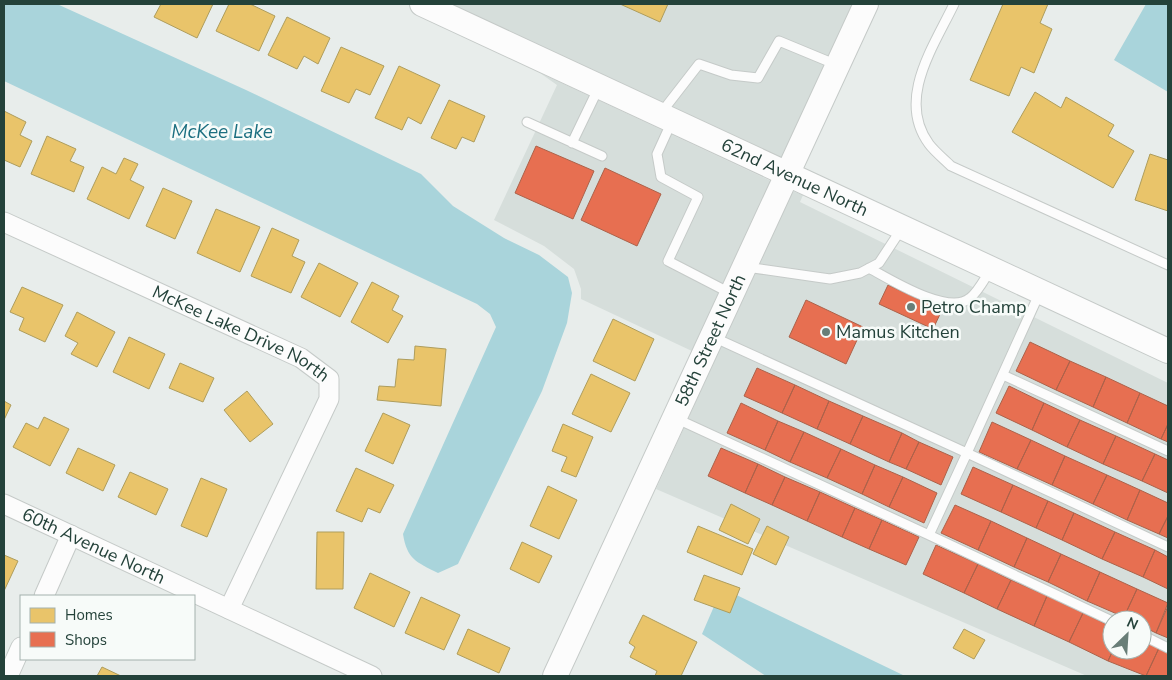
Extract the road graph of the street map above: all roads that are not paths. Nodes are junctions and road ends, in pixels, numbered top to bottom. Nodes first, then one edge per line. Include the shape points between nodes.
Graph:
1 (422, 4) edge
2 (866, 4) edge
3 (954, 4) edge
4 (838, 65) junction
5 (599, 86) junction
6 (666, 118) junction
7 (527, 122) dead end
8 (572, 143) junction
9 (602, 156) dead end
10 (788, 175) junction
11 (4, 222) edge
12 (902, 228) junction
13 (1168, 265) edge
14 (745, 267) junction
15 (869, 268) junction
16 (991, 269) junction
17 (1040, 292) junction
18 (733, 294) junction
19 (713, 337) junction
20 (1168, 351) edge
21 (1002, 374) junction
22 (675, 418) junction
23 (1168, 451) edge
24 (967, 453) junction
25 (4, 504) edge
26 (71, 535) junction
27 (929, 535) junction
28 (1168, 547) edge
29 (44, 595) edge
30 (229, 609) junction
31 (1102, 616) edge
32 (1152, 640) edge
33 (1168, 648) edge
34 (20, 649) edge
35 (8, 676) edge
36 (372, 676) edge
37 (555, 676) edge

1 - 5 street, 62nd Avenue North
2 - 4 street, 58th Street North
3 - 13 lane via 918,83 915,114 929,144 951,166
4 - 6 lane via 779,41 758,78 731,76 699,64
4 - 10 street, 58th Street North
5 - 6 street, 62nd Avenue North
5 - 8 lane
6 - 10 street, 62nd Avenue North
6 - 18 lane via 657,154 661,177 698,197 668,262
7 - 8 lane
8 - 9 lane
10 - 12 street, 62nd Avenue North
10 - 14 street, 58th Street North
11 - 30 street, McKee Lake Drive North via 301,358 329,378 329,399
12 - 15 lane via 879,263
12 - 16 street, 62nd Avenue North
14 - 15 lane via 830,279
14 - 18 street, 58th Street North
15 - 16 lane via 936,300 955,305 970,298
16 - 17 street, 62nd Avenue North
17 - 20 street, 62nd Avenue North
17 - 21 lane
18 - 19 street, 58th Street North
19 - 22 street, 58th Street North
19 - 24 lane
21 - 23 lane
21 - 24 lane
22 - 27 lane
22 - 37 street, 58th Street North
24 - 27 lane
24 - 28 lane
25 - 26 street, 60th Avenue North
26 - 29 street
26 - 30 street, 60th Avenue North
27 - 31 lane
30 - 36 street, 60th Avenue North
32 - 33 lane
34 - 35 street

